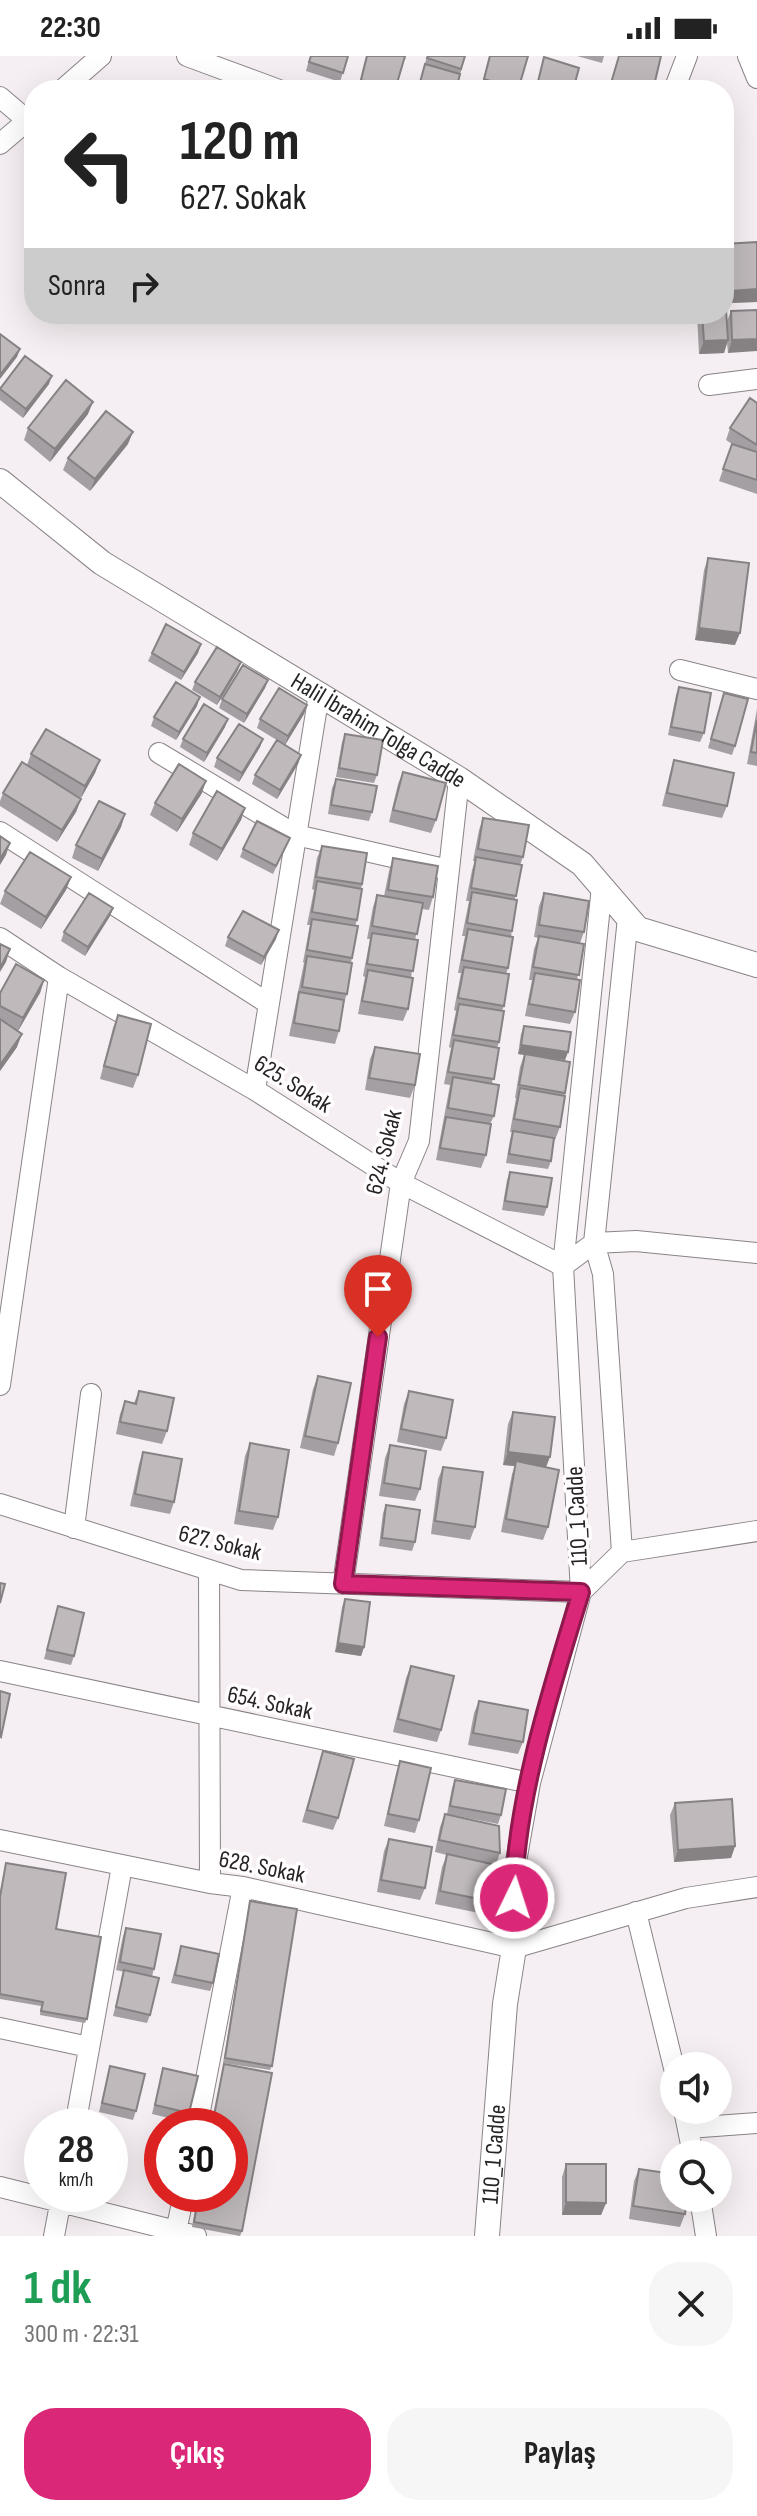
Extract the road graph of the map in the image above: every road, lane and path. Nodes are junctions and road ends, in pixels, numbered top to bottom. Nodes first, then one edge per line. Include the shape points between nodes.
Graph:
1 (101, 56) edge
2 (187, 56) edge
3 (687, 56) edge
4 (748, 56) edge
5 (757, 78) edge
6 (73, 80) edge
7 (252, 80) edge
8 (678, 80) edge
9 (0, 97) edge
10 (24, 113) edge
11 (24, 124) edge
12 (0, 144) edge
13 (757, 379) edge
14 (709, 385) dead end
15 (0, 481) edge
16 (680, 670) dead end
17 (757, 689) edge
18 (319, 694) junction
19 (159, 753) dead end
20 (459, 779) junction
21 (0, 832) edge
22 (296, 835) junction
23 (448, 870) junction
24 (602, 886) junction
25 (628, 918) junction
26 (0, 938) edge
27 (757, 965) edge
28 (59, 977) junction
29 (269, 1004) junction
30 (255, 1090) junction
31 (401, 1183) junction
32 (594, 1243) junction
33 (757, 1253) edge
34 (563, 1266) junction
35 (0, 1385) edge
36 (91, 1394) dead end
37 (0, 1504) edge
38 (74, 1528) junction
39 (757, 1531) edge
40 (622, 1552) junction
41 (209, 1570) junction
42 (343, 1584) junction
43 (581, 1592) junction
44 (0, 1671) edge
45 (209, 1717) junction
46 (530, 1783) junction
47 (0, 1840) edge
48 (122, 1866) junction
49 (210, 1883) junction
50 (243, 1887) junction
51 (757, 1887) edge
52 (636, 1912) junction
53 (514, 1948) junction
54 (0, 2028) edge
55 (89, 2047) junction
56 (670, 2052) edge
57 (78, 2108) edge
58 (200, 2108) edge
59 (732, 2122) edge
60 (757, 2123) edge
61 (0, 2187) edge
62 (24, 2191) edge
63 (59, 2212) edge
64 (114, 2212) edge
65 (185, 2212) edge
66 (702, 2212) edge
67 (186, 2233) edge
68 (54, 2236) edge
69 (487, 2236) edge
70 (706, 2236) edge

1 - 6 street
2 - 7 street
3 - 8 street
4 - 5 street
9 - 10 street
11 - 12 street
13 - 14 street
15 - 18 street, Halil İbrahim Tolga Cadde via 102,563
16 - 17 street
18 - 20 street, Halil İbrahim Tolga Cadde
18 - 22 street
19 - 22 street
20 - 23 street, 624. Sokak
20 - 24 street, Halil İbrahim Tolga Cadde via 582,864
21 - 29 street
22 - 23 street
22 - 29 street
23 - 31 street, 624. Sokak via 419,1141
24 - 25 street, Halil İbrahim Tolga Cadde
24 - 34 street, 110_1 Cadde
25 - 27 street, Halil İbrahim Tolga Cadde via 638,929
25 - 32 street, 110_1 Cadde
26 - 28 street, 625. Sokak
28 - 30 street, 625. Sokak
28 - 35 street
29 - 30 street
30 - 31 street, 625. Sokak
31 - 34 street, 625. Sokak
31 - 42 street, 624. Sokak
32 - 33 street via 636,1241
32 - 34 street
32 - 40 street, 110_1 Cadde via 603,1274
34 - 43 street, 110_1 Cadde
36 - 38 street
37 - 38 street, 627. Sokak
38 - 41 street, 627. Sokak
39 - 40 street
40 - 43 street
41 - 42 street, 627. Sokak via 241,1580
41 - 45 street
42 - 43 street, 627. Sokak
43 - 46 street, 110_1 Cadde
44 - 45 street, 654. Sokak
45 - 46 street, 654. Sokak
45 - 49 street
46 - 53 street, 110_1 Cadde via 514,1873
47 - 48 street, 628. Sokak
48 - 49 street, 628. Sokak
48 - 55 street
49 - 50 street, 628. Sokak
50 - 53 street, 628. Sokak
50 - 58 street
51 - 52 street
52 - 53 street
52 - 56 street
53 - 69 street, 110_1 Cadde
54 - 55 street
55 - 57 street
59 - 60 street
61 - 62 street
63 - 68 street
64 - 67 street
65 - 67 street
66 - 70 street

